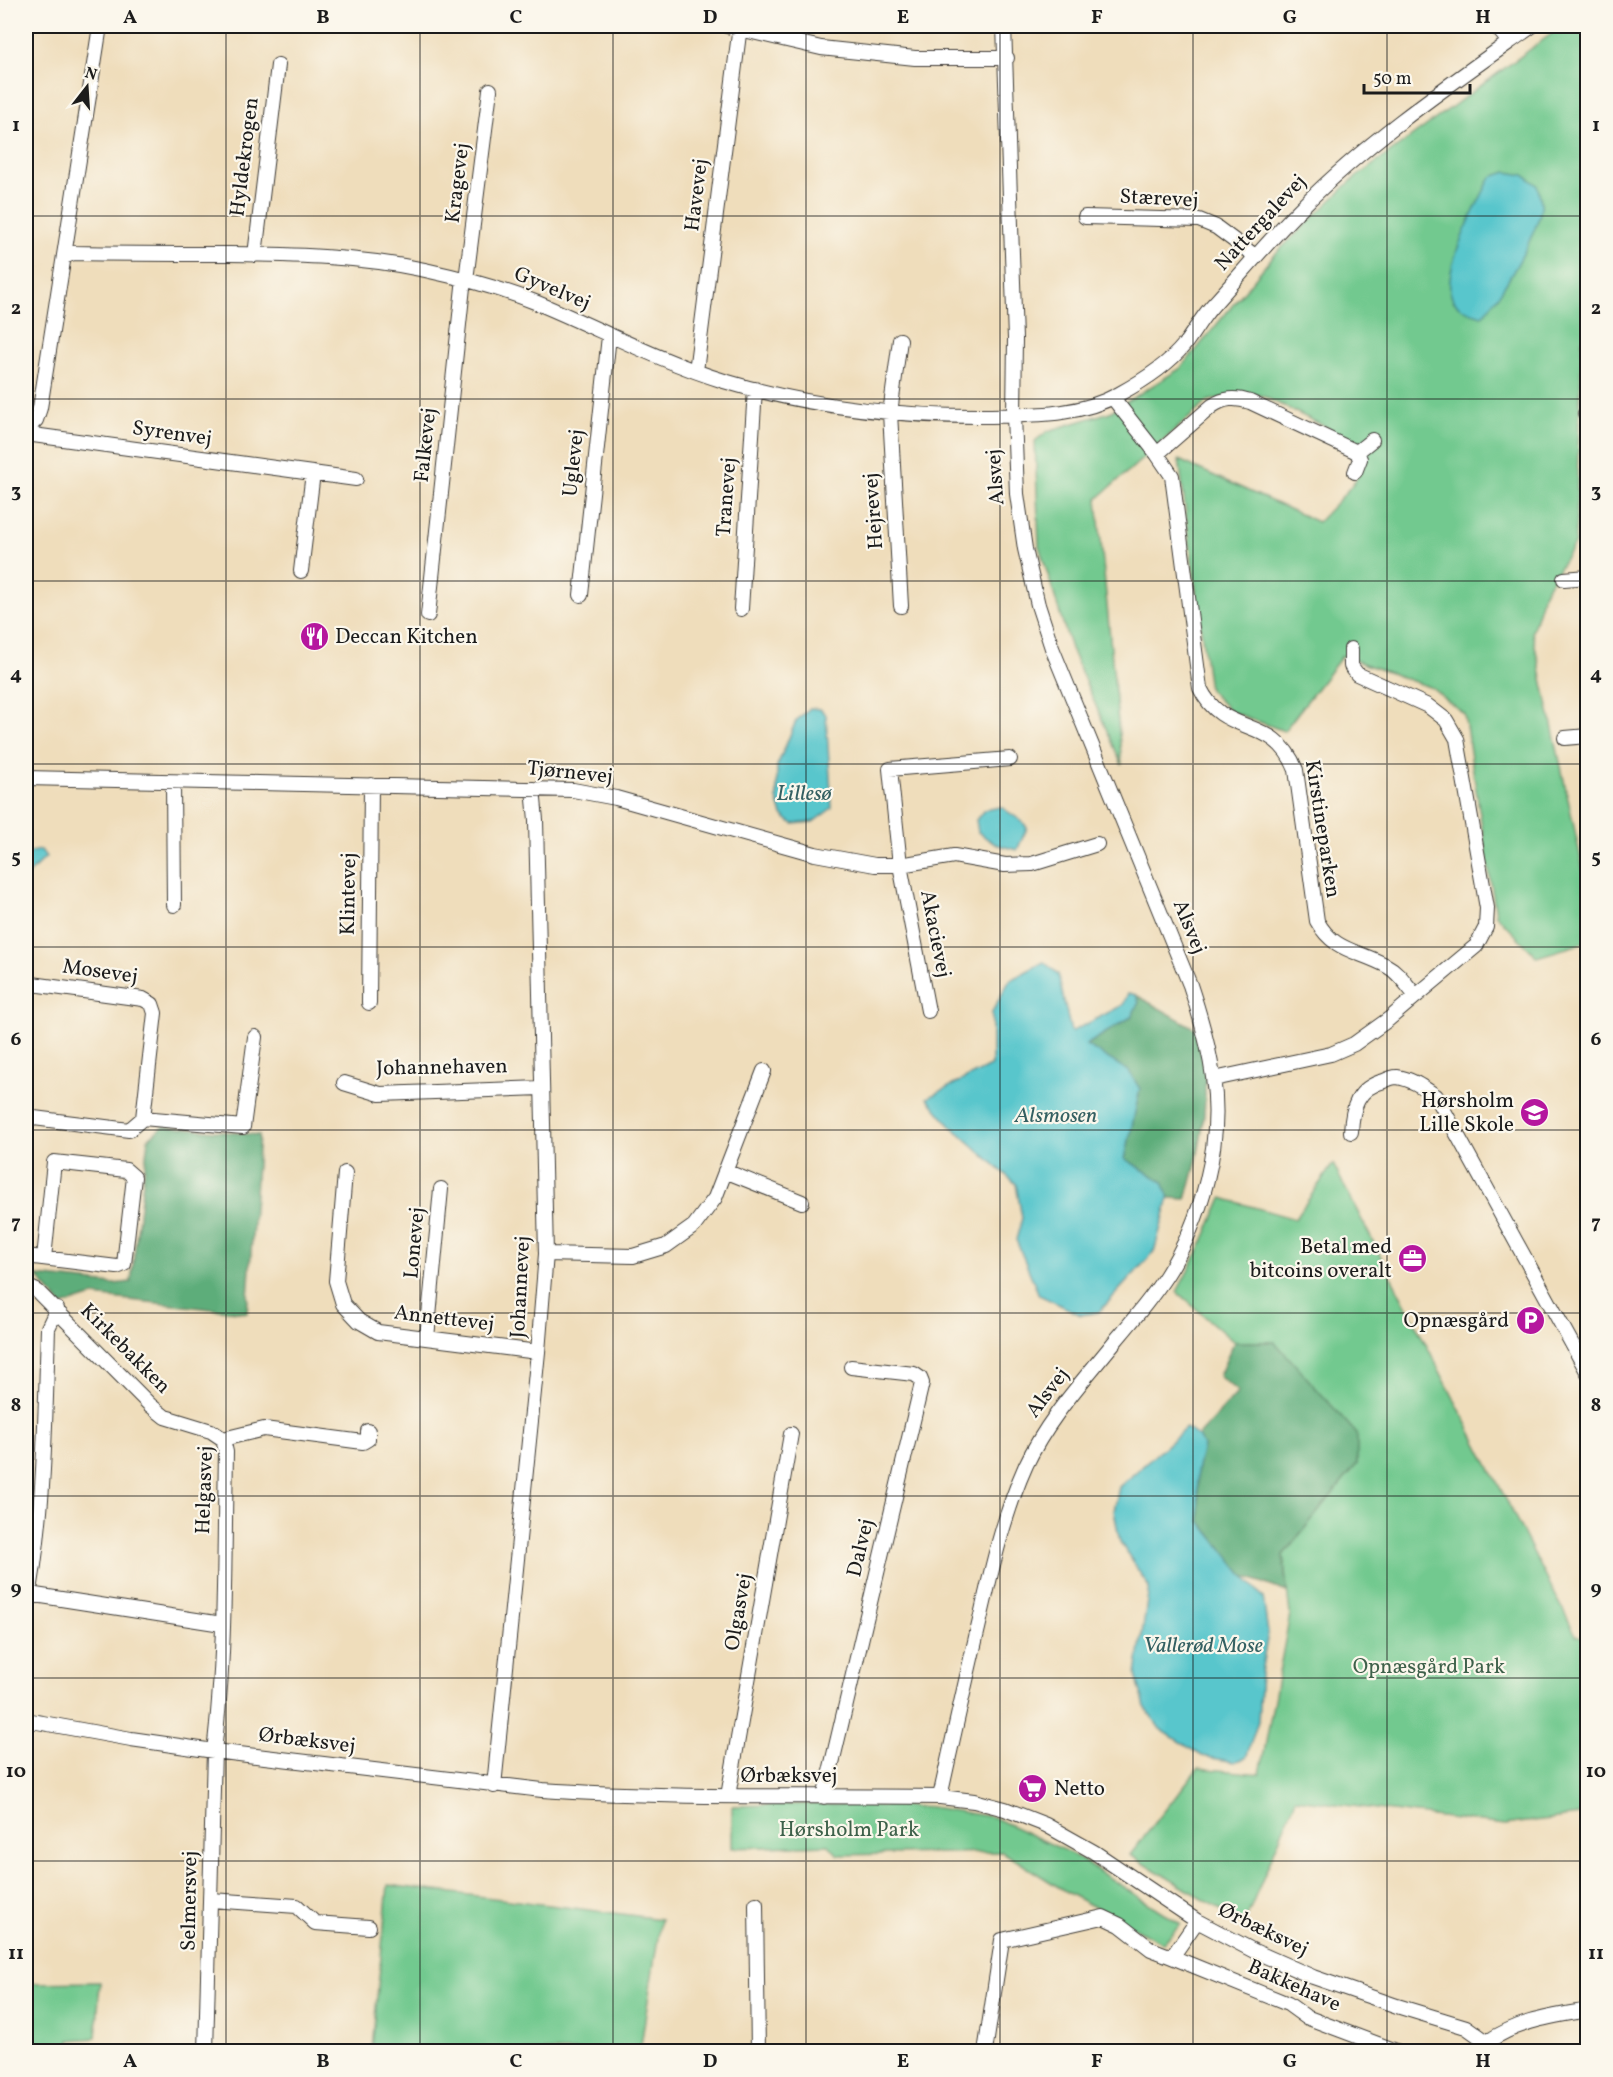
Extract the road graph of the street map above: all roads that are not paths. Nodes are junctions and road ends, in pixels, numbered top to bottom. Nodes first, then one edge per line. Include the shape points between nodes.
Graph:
1 (100, 26) edge
2 (1004, 26) edge
3 (1496, 26) edge
4 (1532, 26) edge
5 (736, 27) edge
6 (1509, 42) junction
7 (1007, 58) junction
8 (278, 64) dead end
9 (490, 90) dead end
10 (1085, 217) dead end
11 (255, 255) junction
12 (1255, 256) junction
13 (64, 257) junction
14 (465, 280) junction
15 (609, 336) junction
16 (900, 340) dead end
17 (696, 371) junction
18 (755, 389) junction
19 (1113, 398) junction
20 (890, 412) junction
21 (1014, 415) junction
22 (26, 432) edge
23 (1372, 440) dead end
24 (1357, 453) junction
25 (1157, 454) junction
26 (1355, 472) dead end
27 (313, 473) junction
28 (356, 479) dead end
29 (302, 571) dead end
30 (1587, 577) edge
31 (1564, 579) dead end
32 (581, 595) dead end
33 (901, 606) dead end
34 (741, 609) dead end
35 (428, 615) dead end
36 (1351, 650) dead end
37 (1587, 736) edge
38 (1565, 738) dead end
39 (1010, 759) dead end
40 (26, 778) edge
41 (173, 782) junction
42 (371, 785) junction
43 (533, 789) junction
44 (1097, 844) dead end
45 (900, 865) junction
46 (174, 905) dead end
47 (32, 984) dead end
48 (1416, 996) junction
49 (369, 1003) dead end
50 (928, 1011) dead end
51 (255, 1037) dead end
52 (764, 1071) dead end
53 (1214, 1079) junction
54 (344, 1083) dead end
55 (541, 1088) junction
56 (26, 1117) edge
57 (143, 1118) junction
58 (1352, 1132) dead end
59 (725, 1171) junction
60 (345, 1173) dead end
61 (441, 1189) dead end
62 (802, 1202) dead end
63 (546, 1254) junction
64 (26, 1256) edge
65 (44, 1258) junction
66 (31, 1288) edge
67 (57, 1310) junction
68 (427, 1338) junction
69 (538, 1352) junction
70 (851, 1367) dead end
71 (1587, 1373) edge
72 (368, 1431) dead end
73 (791, 1434) dead end
74 (223, 1439) junction
75 (29, 1594) junction
76 (26, 1612) edge
77 (222, 1624) junction
78 (26, 1720) edge
79 (214, 1751) junction
80 (494, 1786) junction
81 (728, 1796) junction
82 (824, 1797) junction
83 (940, 1797) junction
84 (211, 1900) junction
85 (756, 1904) dead end
86 (1197, 1921) junction
87 (369, 1927) dead end
88 (1172, 1957) junction
89 (1587, 2010) edge
90 (1491, 2047) edge
91 (206, 2052) edge
92 (758, 2052) edge
93 (985, 2052) edge
94 (1399, 2052) edge

1 - 13 street
2 - 7 street, Alsvej
3 - 6 street
4 - 6 street, Nattergalevej
5 - 7 street via 821,48 915,58
5 - 17 street, Havevej
6 - 12 street, Nattergalevej via 1351,161
7 - 21 street, Alsvej
8 - 11 street, Hyldekrogen
9 - 14 street, Kragevej
10 - 12 street, Stærevej via 1198,219 1216,227
11 - 13 street, Gyvelvej via 74,253
11 - 14 street, Gyvelvej via 368,259
12 - 19 street, Nattergalevej via 1182,347 1160,368
13 - 22 street via 40,408
14 - 15 street, Gyvelvej via 536,303
14 - 35 street, Falkevej
15 - 17 street, Gyvelvej
15 - 32 street, Uglevej
16 - 20 street, Hejrevej
17 - 18 street, Gyvelvej
18 - 20 street, Gyvelvej
18 - 34 street, Tranevej
19 - 21 street, Nattergalevej via 1061,413
19 - 25 street, Kirstineparken
20 - 21 street, Gyvelvej via 946,417
20 - 33 street, Hejrevej
21 - 53 street, Alsvej via 1017,494 1024,549 1038,605 1190,985
22 - 27 street, Syrenvej
23 - 24 street
24 - 25 street via 1236,398 1212,406
24 - 26 street via 1360,459
25 - 48 street, Kirstineparken via 1172,477 1200,688 1216,711 1267,733 1290,755 1296,770 1315,912 1321,929 1341,947 1388,967
27 - 28 street, Syrenvej
27 - 29 street
30 - 31 street
36 - 48 street via 1351,666 1357,674 1428,706 1446,720 1457,739 1487,909 1486,927 1476,946
37 - 38 street
39 - 45 street, Akacievej via 890,769
40 - 41 street, Tjørnevej
41 - 42 street, Tjørnevej
41 - 46 street
42 - 43 street, Tjørnevej
42 - 49 street, Klintevej
43 - 45 street, Tjørnevej via 573,790 616,798 815,854 875,865
43 - 55 street, Johannevej
44 - 45 street, Tjørnevej via 1032,864 1005,865 954,855
45 - 50 street, Akacievej
47 - 57 street, Mosevej via 143,999 153,1004
48 - 53 street via 1353,1044 1331,1054
51 - 57 street via 243,1127
52 - 59 street
53 - 83 street, Alsvej via 1210,1160 1200,1201 1180,1250 1150,1299 1042,1435 1011,1502
54 - 55 street, Johannehaven via 380,1094
55 - 63 street, Johannevej
56 - 57 street via 129,1130
58 - 71 street via 1352,1111 1360,1095 1374,1083 1396,1077 1436,1096
59 - 62 street
59 - 63 street via 706,1213 666,1246 633,1256
60 - 68 street, Annettevej via 336,1281 343,1304 359,1321 378,1332
61 - 68 street, Lonevej
63 - 69 street, Johannevej
64 - 65 street
65 - 65 street via 54,1162 126,1170 134,1178 124,1264 117,1267
66 - 67 street, Kirkebakken
67 - 74 street, Kirkebakken via 165,1417 211,1431
67 - 75 street via 48,1328 43,1479
68 - 69 street, Annettevej
69 - 80 street, Johannevej
70 - 82 street, Dalvej via 914,1374 922,1383
72 - 74 street, Helgasvej via 368,1439 363,1442 264,1429
73 - 81 street, Olgasvej
74 - 77 street, Helgasvej via 226,1452
75 - 76 street
75 - 77 street
77 - 79 street, Helgasvej
78 - 79 street, Ørbæksvej
79 - 80 street, Ørbæksvej
79 - 84 street, Selmersvej
80 - 81 street, Ørbæksvej via 594,1794
81 - 82 street, Ørbæksvej
82 - 83 street, Ørbæksvej
83 - 86 street, Ørbæksvej via 1005,1809 1046,1825
84 - 87 street via 297,1906 315,1923
84 - 91 street, Selmersvej
85 - 92 street
86 - 88 street
86 - 90 street, Ørbæksvej via 1312,1977 1466,2026
88 - 93 street, Bakkehave via 1151,1949 1103,1917 1002,1940
88 - 94 street, Bakkehave via 1288,2004 1306,2017
89 - 90 street via 1526,2022 1506,2030

